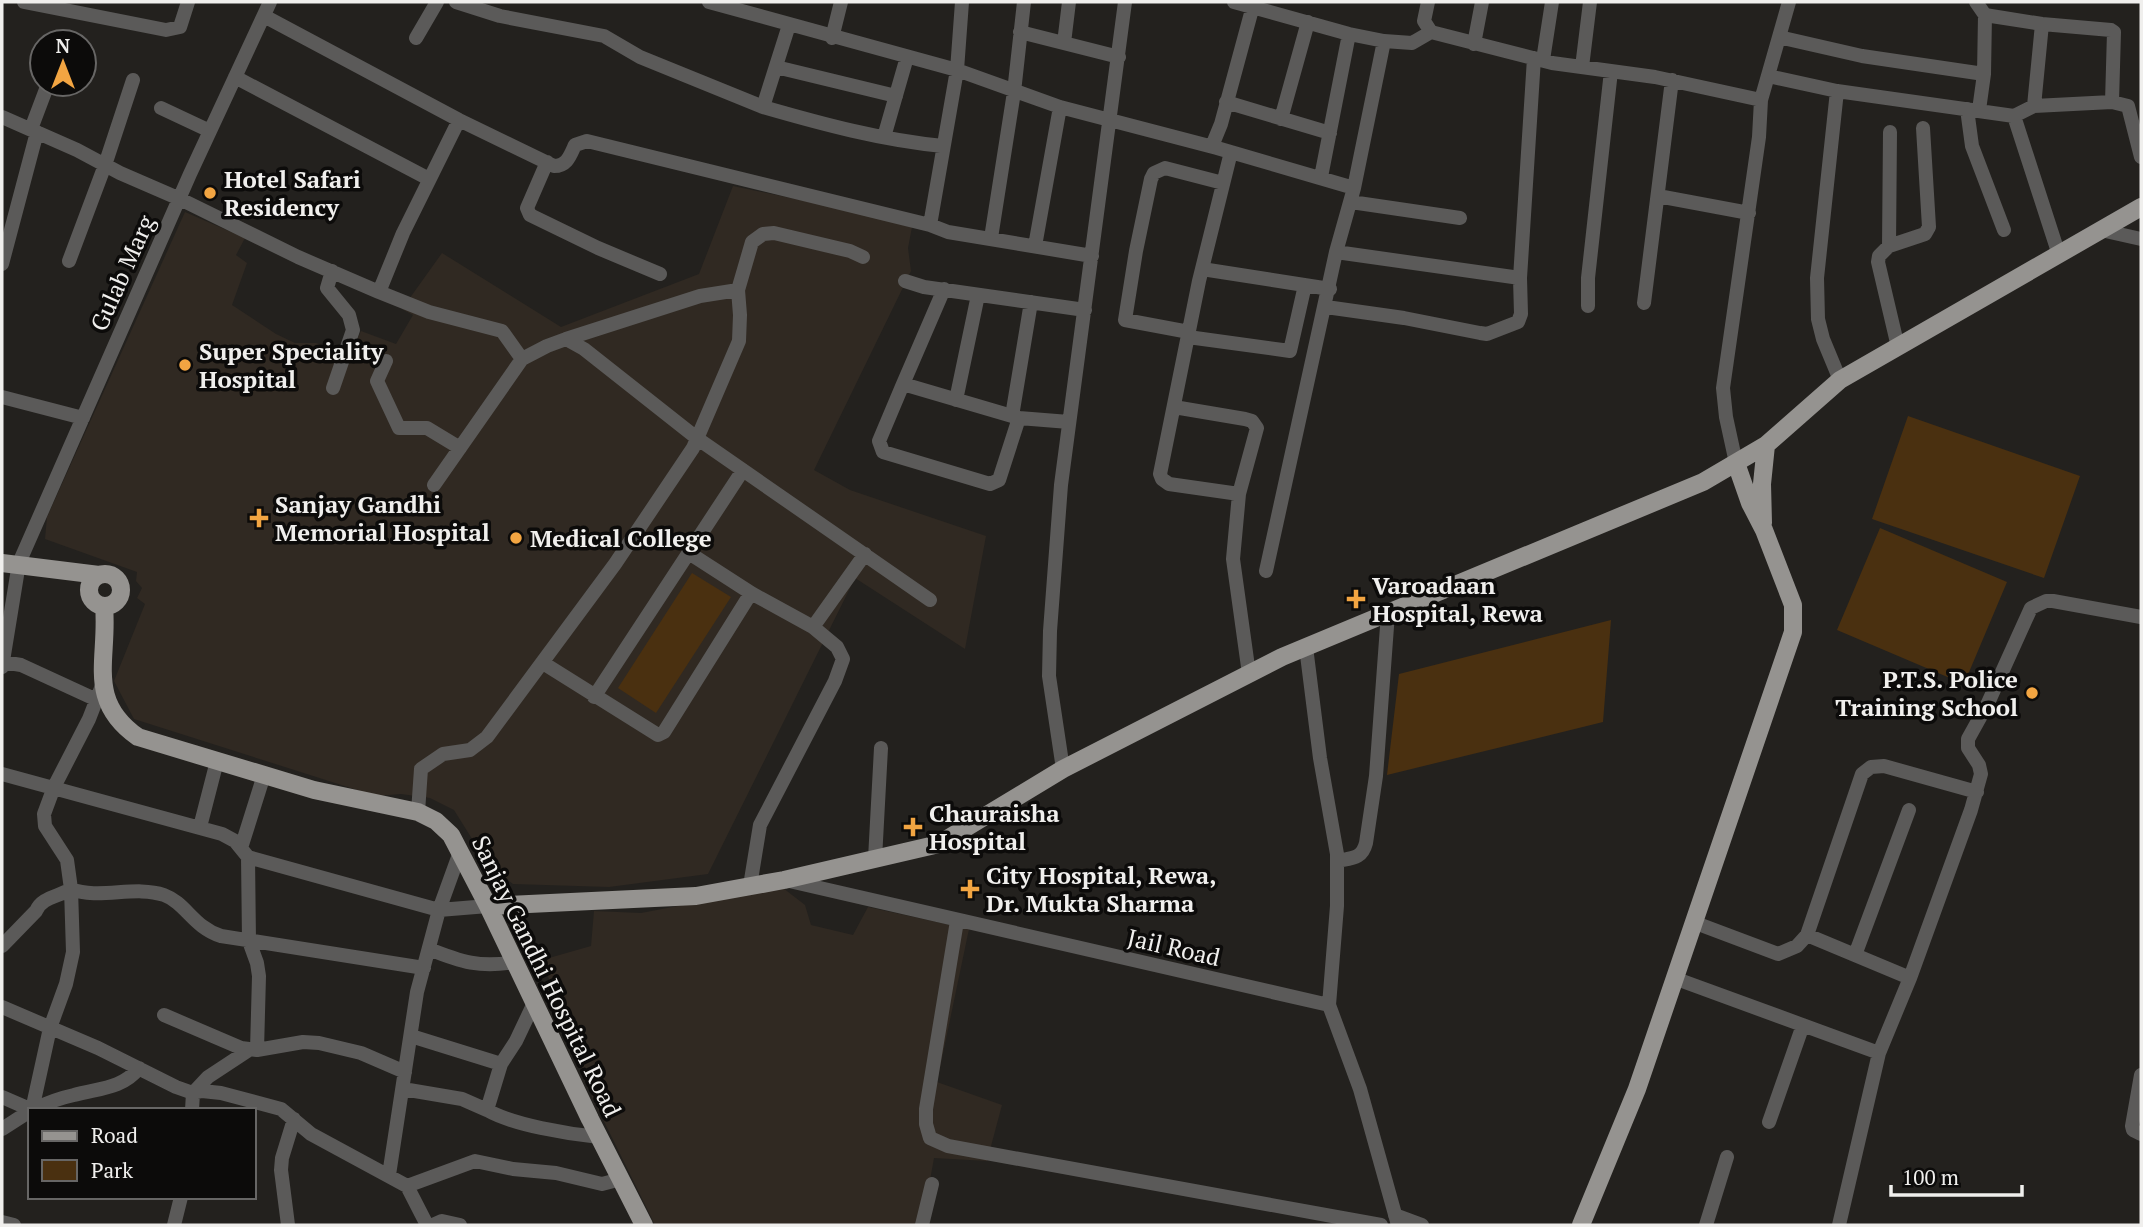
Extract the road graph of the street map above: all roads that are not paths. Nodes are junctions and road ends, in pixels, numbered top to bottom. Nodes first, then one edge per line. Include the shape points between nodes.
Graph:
1 (27, 2) edge
2 (188, 2) edge
3 (270, 2) edge
4 (437, 2) edge
5 (456, 2) edge
6 (709, 2) edge
7 (841, 2) edge
8 (962, 2) edge
9 (1024, 2) edge
10 (1069, 2) edge
11 (1125, 2) edge
12 (1234, 2) edge
13 (1428, 2) edge
14 (1482, 2) edge
15 (1552, 2) edge
16 (1590, 2) edge
17 (1789, 2) edge
18 (1976, 2) edge
19 (1253, 4) edge
20 (71, 7) edge
21 (1984, 15) junction
22 (264, 16) junction
23 (1308, 22) junction
24 (2042, 24) junction
25 (789, 25) junction
26 (1020, 32) junction
27 (1431, 32) junction
28 (1349, 34) junction
29 (832, 37) junction
30 (1779, 37) junction
31 (416, 38) dead end
32 (1384, 41) junction
33 (1064, 43) junction
34 (1474, 44) junction
35 (907, 57) junction
36 (1119, 57) junction
37 (1538, 59) junction
38 (1582, 66) junction
39 (776, 67) junction
40 (957, 70) junction
41 (1611, 71) junction
42 (1984, 74) junction
43 (1768, 76) junction
44 (235, 77) junction
45 (133, 80) dead end
46 (1672, 80) junction
47 (1837, 91) junction
48 (1014, 92) junction
49 (896, 96) junction
50 (44, 98) edge
51 (1761, 100) junction
52 (1227, 102) junction
53 (2112, 102) junction
54 (2135, 104) edge
55 (2034, 106) junction
56 (763, 107) junction
57 (1060, 107) junction
58 (162, 108) dead end
59 (1973, 110) junction
60 (2014, 116) junction
61 (2, 117) edge
62 (1281, 119) junction
63 (459, 120) junction
64 (1111, 120) junction
65 (1923, 128) dead end
66 (34, 130) junction
67 (210, 131) junction
68 (1890, 132) dead end
69 (1330, 133) junction
70 (884, 137) junction
71 (943, 146) junction
72 (1212, 146) junction
73 (1231, 152) junction
74 (2141, 157) edge
75 (547, 162) junction
76 (105, 165) junction
77 (1321, 177) junction
78 (429, 179) junction
79 (1223, 183) junction
80 (1352, 195) junction
81 (1658, 196) junction
82 (180, 198) junction
83 (2141, 207) edge
84 (1749, 213) junction
85 (1460, 218) dead end
86 (7, 225) edge
87 (930, 225) junction
88 (2004, 230) dead end
89 (2101, 230) junction
90 (991, 238) junction
91 (2141, 239) edge
92 (1035, 246) junction
93 (1889, 246) junction
94 (1336, 252) junction
95 (2059, 255) junction
96 (1092, 256) junction
97 (863, 257) dead end
98 (69, 261) dead end
99 (2, 264) edge
100 (1202, 269) junction
101 (332, 271) junction
102 (660, 274) dead end
103 (1520, 278) junction
104 (905, 281) dead end
105 (1305, 285) junction
106 (944, 289) junction
107 (1329, 289) junction
108 (738, 290) junction
109 (379, 292) junction
110 (978, 295) junction
111 (1031, 302) junction
112 (1644, 303) dead end
113 (1588, 306) dead end
114 (1326, 307) junction
115 (1085, 310) junction
116 (1189, 334) junction
117 (566, 339) junction
118 (1898, 347) junction
119 (522, 359) junction
120 (386, 361) dead end
121 (1840, 380) junction
122 (903, 384) junction
123 (333, 388) dead end
124 (2, 397) edge
125 (956, 400) junction
126 (1174, 407) junction
127 (1015, 417) junction
128 (83, 418) junction
129 (1069, 422) junction
130 (698, 439) junction
131 (1766, 445) junction
132 (460, 448) junction
133 (1735, 463) junction
134 (743, 470) junction
135 (434, 485) dead end
136 (1239, 494) junction
137 (1764, 530) junction
138 (689, 553) junction
139 (865, 554) junction
140 (10, 563) edge
141 (1266, 571) dead end
142 (751, 593) junction
143 (930, 600) dead end
144 (1388, 613) junction
145 (2141, 617) edge
146 (813, 627) junction
147 (1306, 647) junction
148 (543, 663) junction
149 (2, 665) edge
150 (1250, 674) junction
151 (103, 682) junction
152 (594, 697) junction
153 (97, 700) junction
154 (881, 748) dead end
155 (217, 761) junction
156 (1063, 769) junction
157 (2, 774) edge
158 (264, 775) junction
159 (54, 787) junction
160 (1976, 792) junction
161 (1909, 810) dead end
162 (418, 812) junction
163 (200, 827) junction
164 (245, 852) junction
165 (460, 852) junction
166 (875, 859) junction
167 (1337, 861) junction
168 (784, 880) junction
169 (750, 886) junction
170 (71, 889) junction
171 (488, 906) junction
172 (439, 910) junction
173 (957, 921) junction
174 (1693, 922) junction
175 (1807, 935) junction
176 (249, 940) junction
177 (2, 946) edge
178 (429, 949) junction
179 (1855, 955) junction
180 (515, 962) junction
181 (424, 968) junction
182 (1674, 978) junction
183 (1910, 978) junction
184 (534, 1003) junction
185 (1329, 1005) junction
186 (2, 1007) edge
187 (164, 1015) dead end
188 (1803, 1025) junction
189 (50, 1028) junction
190 (411, 1036) junction
191 (253, 1050) junction
192 (1879, 1054) junction
193 (500, 1064) junction
194 (139, 1068) junction
195 (405, 1072) junction
196 (2141, 1075) edge
197 (403, 1089) junction
198 (193, 1093) junction
199 (2, 1097) edge
200 (31, 1108) edge
201 (36, 1108) edge
202 (192, 1108) edge
203 (28, 1109) edge
204 (487, 1110) junction
205 (28, 1112) edge
206 (294, 1119) junction
207 (1769, 1122) dead end
208 (2, 1129) edge
209 (2141, 1134) edge
210 (599, 1137) junction
211 (1727, 1157) dead end
212 (389, 1175) junction
213 (621, 1179) junction
214 (932, 1184) dead end
215 (407, 1186) junction
216 (180, 1199) edge
217 (1396, 1220) edge
218 (2, 1222) edge
219 (14, 1225) edge
220 (174, 1225) edge
221 (288, 1225) edge
222 (427, 1225) edge
223 (433, 1225) edge
224 (460, 1225) edge
225 (644, 1225) edge
226 (922, 1225) edge
227 (1381, 1225) edge
228 (1422, 1225) edge
229 (1581, 1225) edge
230 (1706, 1225) edge
231 (1839, 1225) edge

1 - 20 street
2 - 20 street via 176,30
3 - 22 street, Gulab Marg
4 - 31 street
5 - 56 street via 500,16 604,36 640,57
6 - 25 street
7 - 29 street
8 - 40 street
9 - 26 street
10 - 33 street
11 - 36 street
12 - 19 street
13 - 27 street via 1424,20
14 - 34 street
15 - 37 street
16 - 38 street
17 - 30 street
18 - 21 street
19 - 23 street
19 - 52 street
21 - 24 street
21 - 42 street
22 - 44 street, Gulab Marg
22 - 63 street
23 - 28 street
23 - 62 street
24 - 53 street via 2114,32
24 - 55 street
25 - 29 street
25 - 39 street
26 - 33 street
26 - 48 street
27 - 32 street via 1412,43
27 - 34 street
28 - 32 street
28 - 69 street
29 - 35 street
30 - 42 street via 1862,56
30 - 43 street
32 - 80 street
33 - 36 street
34 - 37 street
35 - 40 street
35 - 49 street
36 - 64 street
37 - 38 street
37 - 103 street
38 - 41 street
39 - 49 street
39 - 56 street
40 - 48 street
40 - 71 street
41 - 46 street
41 - 113 street
42 - 59 street
43 - 47 street
43 - 51 street
44 - 67 street, Gulab Marg
44 - 78 street
45 - 76 street
46 - 51 street
46 - 81 street
47 - 59 street
47 - 121 street via 1818,319
48 - 57 street
48 - 90 street
49 - 70 street
50 - 66 street
51 - 84 street
52 - 62 street
52 - 72 street
53 - 54 street
53 - 55 street
54 - 74 street
55 - 60 street
56 - 70 street
57 - 64 street
57 - 92 street
58 - 67 street
59 - 60 street
59 - 88 street via 1972,146
60 - 95 street
61 - 66 street
62 - 69 street
63 - 75 street
63 - 78 street
64 - 72 street
64 - 96 street
65 - 93 street via 1930,227 1924,234
66 - 76 street
66 - 86 street
67 - 82 street, Gulab Marg
68 - 93 street
69 - 77 street
70 - 71 street
71 - 87 street
72 - 73 street
73 - 77 street
73 - 79 street
75 - 87 street via 561,166 575,145 587,141
75 - 102 street via 527,208 530,215
76 - 82 street
76 - 98 street
77 - 80 street
78 - 109 street
79 - 100 street
79 - 116 street via 1165,168 1151,179 1125,320
80 - 85 street
80 - 94 street
81 - 84 street
81 - 112 street
82 - 101 street
82 - 128 street, Gulab Marg
83 - 89 main road
84 - 133 street via 1723,388
86 - 99 street
87 - 90 street
89 - 91 street
89 - 95 main road
90 - 92 street
92 - 96 street
93 - 118 street via 1878,262
94 - 103 street
94 - 107 street
95 - 118 main road
96 - 115 street
97 - 108 street via 763,234 752,242
100 - 105 street
100 - 116 street
101 - 109 street
101 - 123 street via 327,288 349,315 353,330
103 - 114 street via 1518,321 1487,334
104 - 106 street
105 - 107 street
105 - 116 street via 1290,351
106 - 110 street
106 - 122 street
107 - 114 street
108 - 117 street via 700,296
108 - 130 street via 739,341
109 - 119 street via 429,312 502,331
110 - 111 street
110 - 125 street
111 - 115 street
111 - 127 street
114 - 141 street
115 - 129 street
116 - 126 street
117 - 119 street
117 - 130 street
118 - 121 main road
119 - 132 street
120 - 132 street via 377,382 399,428 427,428
121 - 131 main road
122 - 125 street
122 - 127 street via 879,442 883,452 990,484 999,480
124 - 128 street
125 - 127 street
126 - 136 street via 1162,480
126 - 136 street via 1252,421 1256,428
127 - 129 street
128 - 140 street, Gulab Marg
129 - 156 street via 1049,631 1051,697
130 - 134 street
130 - 148 street
131 - 133 main road
131 - 137 main road
132 - 135 street
133 - 137 main road
133 - 144 main road via 1703,482
134 - 138 street
134 - 139 street
136 - 150 street via 1233,559
137 - 174 main road via 1793,605 1793,632
138 - 142 street
138 - 152 street
139 - 143 street
139 - 146 street
140 - 149 street, Gulab Marg
140 - 151 main road, Sanjay Gandhi Hospital Road via 109,574 120,585 117,599 104,606
142 - 146 street
142 - 152 street via 664,732 658,735
144 - 147 main road
144 - 167 street via 1376,776 1366,843 1358,857
145 - 160 street via 2053,601 2031,608 1968,739 1981,770
146 - 169 street via 837,647 843,659 760,825
147 - 150 main road
147 - 167 street
148 - 152 street
148 - 162 street via 477,747 443,754 421,769
149 - 153 street via 21,665
150 - 156 main road
151 - 153 street
151 - 155 main road, Sanjay Gandhi Hospital Road via 117,719 138,737
153 - 159 street
154 - 166 street
155 - 158 main road, Sanjay Gandhi Hospital Road
155 - 163 street
156 - 166 main road via 939,844
157 - 159 street
158 - 162 main road, Sanjay Gandhi Hospital Road
158 - 164 street
159 - 163 street
159 - 170 street via 43,820 67,860
160 - 175 street via 1884,765 1862,774
160 - 183 street
161 - 179 street
162 - 165 main road, Sanjay Gandhi Hospital Road via 451,835
163 - 164 street via 229,837
164 - 172 street
164 - 176 street
165 - 171 main road, Sanjay Gandhi Hospital Road
165 - 172 street
166 - 168 main road
167 - 185 street
168 - 169 main road
168 - 173 street, Jail Road
169 - 171 main road via 696,896
170 - 176 street via 163,895 210,932
170 - 177 street via 39,905
170 - 189 street via 73,952
171 - 172 street
171 - 180 main road, Sanjay Gandhi Hospital Road
172 - 178 street
173 - 185 street, Jail Road
173 - 227 street via 926,1109 930,1138 948,1146
174 - 175 street via 1778,954 1797,946
174 - 182 main road
175 - 179 street
176 - 181 street
176 - 191 street via 259,976
178 - 180 street via 473,965
178 - 181 street
179 - 183 street
180 - 184 main road, Sanjay Gandhi Hospital Road
181 - 190 street
182 - 188 street
182 - 229 main road via 1637,1089
183 - 192 street
184 - 193 street
184 - 210 main road, Sanjay Gandhi Hospital Road
185 - 217 street via 1360,1089
186 - 189 street
187 - 191 street
188 - 192 street
188 - 207 street
189 - 194 street
189 - 200 street
190 - 193 street
190 - 195 street
191 - 195 street via 319,1043 361,1053
191 - 198 street via 208,1077
192 - 231 street
193 - 204 street
194 - 198 street
194 - 201 street via 116,1085
195 - 197 street
196 - 209 street via 2132,1126
197 - 204 street via 462,1099
197 - 212 street
198 - 202 street
198 - 206 street via 209,1091 275,1106
199 - 203 street
204 - 210 street
205 - 208 street
206 - 212 street via 311,1134
206 - 221 street via 281,1170
210 - 213 main road, Sanjay Gandhi Hospital Road
211 - 230 street
212 - 215 street
213 - 215 street via 601,1184 556,1172 513,1170 475,1161
213 - 225 main road, Sanjay Gandhi Hospital Road
214 - 226 street
215 - 222 street
216 - 220 street
217 - 228 street
218 - 219 street
223 - 224 street via 442,1221

